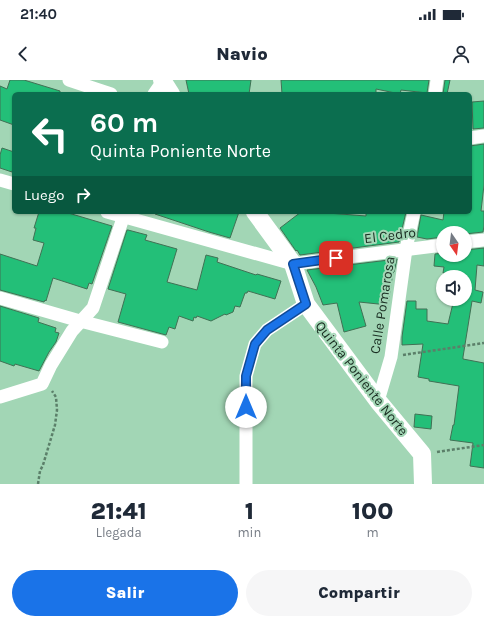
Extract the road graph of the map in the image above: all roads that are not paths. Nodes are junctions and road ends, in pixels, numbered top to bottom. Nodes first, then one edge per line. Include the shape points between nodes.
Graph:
1 (69, 80) edge
2 (437, 80) edge
3 (105, 92) edge
4 (435, 92) edge
5 (484, 136) edge
6 (472, 138) edge
7 (0, 180) edge
8 (12, 183) edge
9 (124, 214) edge
10 (256, 214) edge
11 (414, 214) edge
12 (484, 240) edge
13 (472, 241) edge
14 (436, 246) edge
15 (406, 249) junction
16 (293, 264) junction
17 (0, 298) edge
18 (306, 304) junction
19 (80, 321) junction
20 (162, 342) dead end
21 (0, 397) edge
22 (378, 401) junction
23 (246, 484) edge
24 (423, 484) edge

1 - 3 street
2 - 4 street
5 - 6 street
7 - 8 street
9 - 16 street
9 - 19 street via 93,308
10 - 16 street, Quinta Poniente Norte
11 - 15 street, Calle Pomarosa
12 - 13 street
14 - 15 street, El Cedro
15 - 16 street, El Cedro
15 - 22 street, Calle Pomarosa via 391,357
16 - 18 street, Quinta Poniente Norte
17 - 19 street
18 - 22 street, Quinta Poniente Norte
18 - 23 street via 267,330 255,344 246,376
19 - 20 street
19 - 21 street via 51,365 42,384
22 - 24 street, Quinta Poniente Norte via 422,454

